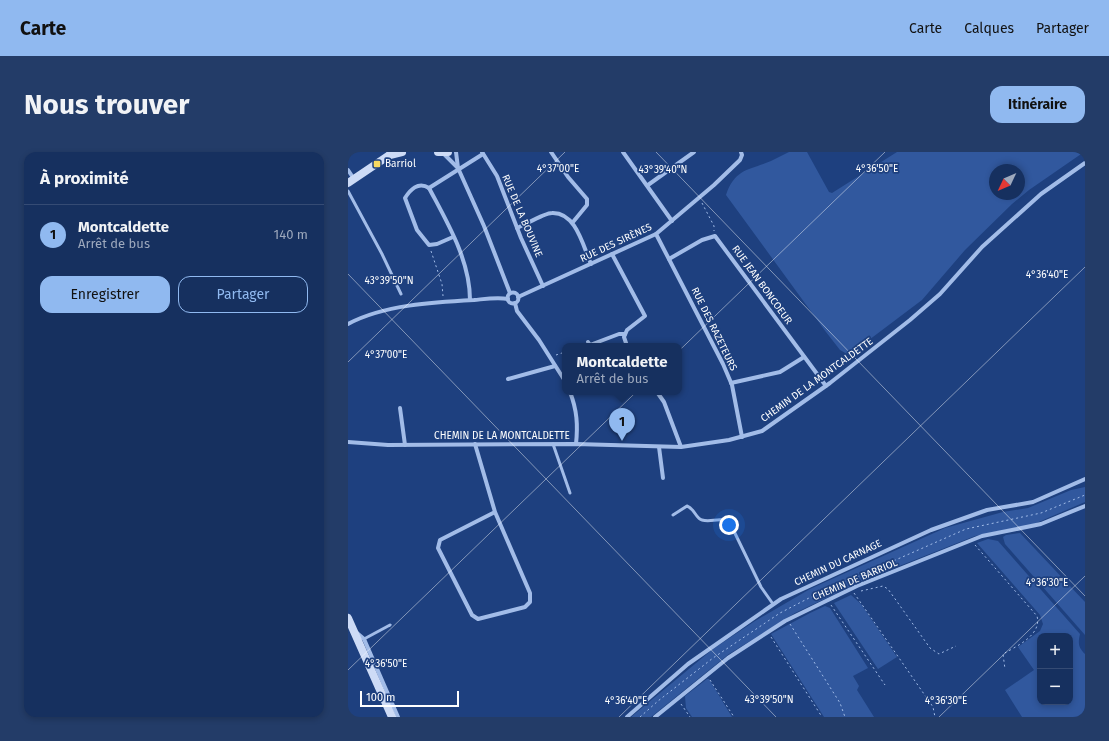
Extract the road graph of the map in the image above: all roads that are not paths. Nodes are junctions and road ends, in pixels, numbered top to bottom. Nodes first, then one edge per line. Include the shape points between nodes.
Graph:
1 (402, 152) edge
2 (443, 152) edge
3 (456, 152) edge
4 (551, 152) edge
5 (623, 152) edge
6 (694, 152) edge
7 (741, 152) edge
8 (483, 153) edge
9 (392, 154) edge
10 (1085, 163) edge
11 (458, 168) junction
12 (348, 170) edge
13 (351, 181) edge
14 (648, 185) junction
15 (429, 188) junction
16 (348, 191) edge
17 (672, 221) junction
18 (573, 222) junction
19 (517, 228) junction
20 (656, 234) junction
21 (453, 237) junction
22 (612, 254) junction
23 (669, 259) junction
24 (591, 264) junction
25 (543, 286) junction
26 (510, 293) junction
27 (401, 294) dead end
28 (518, 296) junction
29 (508, 298) junction
30 (470, 300) junction
31 (515, 303) junction
32 (348, 324) edge
33 (625, 334) junction
34 (595, 343) edge
35 (626, 343) edge
36 (804, 357) junction
37 (555, 366) junction
38 (562, 376) edge
39 (508, 379) dead end
40 (731, 384) junction
41 (826, 386) junction
42 (571, 395) edge
43 (660, 395) edge
44 (400, 408) dead end
45 (742, 437) junction
46 (348, 442) edge
47 (475, 444) junction
48 (553, 444) junction
49 (576, 444) junction
50 (405, 445) junction
51 (659, 447) junction
52 (681, 447) junction
53 (663, 478) dead end
54 (1085, 478) edge
55 (570, 493) dead end
56 (1085, 506) edge
57 (495, 512) junction
58 (673, 515) dead end
59 (773, 604) junction
60 (348, 618) edge
61 (390, 625) dead end
62 (354, 630) junction
63 (364, 640) junction
64 (392, 717) edge
65 (398, 717) edge
66 (627, 717) edge
67 (655, 717) edge

1 - 9 street
2 - 11 street
3 - 11 street
4 - 18 street via 588,200
5 - 14 street
6 - 14 street
7 - 17 street, RUE DES SIRÈNES via 740,160
8 - 11 street
8 - 19 street, RUE DE LA BOUVINE via 497,176
9 - 13 street
10 - 41 street, CHEMIN DE LA MONTCALDETTE via 1041,194 982,247 940,294
11 - 15 street
11 - 26 street
12 - 13 street
14 - 17 street
15 - 21 street
15 - 21 street via 424,185 416,186 405,198 418,230 429,245
16 - 27 lane
17 - 20 street, RUE DES SIRÈNES
18 - 19 street via 560,214 550,213
18 - 24 street
19 - 25 street, RUE DE LA BOUVINE
20 - 22 street, RUE DES SIRÈNES
20 - 23 street, RUE DES RAZETEURS
21 - 30 street via 467,270
22 - 24 street, RUE DES SIRÈNES
22 - 33 street via 645,316
23 - 36 street, RUE JEAN BONCOEUR via 714,236 722,243
23 - 40 street, RUE DES RAZETEURS
24 - 25 street, RUE DES SIRÈNES
25 - 28 street, RUE DES SIRÈNES
26 - 28 street via 515,292
26 - 29 street
28 - 31 street
29 - 30 street
29 - 31 street via 510,302
30 - 32 street via 382,311 357,318
31 - 37 street via 517,311
33 - 34 street
33 - 35 street
36 - 40 street via 780,372
36 - 41 street, RUE JEAN BONCOEUR
37 - 38 street
37 - 39 street
40 - 45 street, RUE DES RAZETEURS
41 - 45 street, CHEMIN DE LA MONTCALDETTE via 762,431
42 - 49 street via 576,407 578,426
43 - 52 street
44 - 50 street
45 - 52 street, CHEMIN DE LA MONTCALDETTE
46 - 50 street, CHEMIN DE LA MONTCALDETTE
47 - 48 street, CHEMIN DE LA MONTCALDETTE
47 - 50 street, CHEMIN DE LA MONTCALDETTE
47 - 57 street
48 - 49 street, CHEMIN DE LA MONTCALDETTE
48 - 55 lane
49 - 51 street, CHEMIN DE LA MONTCALDETTE
51 - 52 street, CHEMIN DE LA MONTCALDETTE
51 - 53 street
54 - 59 street, CHEMIN DU CARNAGE via 1033,502 987,510 931,530
56 - 67 street, CHEMIN DE BARRIOL via 1041,524 971,540 857,586 787,620 706,674
57 - 57 street via 440,540 438,548 472,615 478,619 525,606 530,602 530,593
58 - 59 lane via 687,506 693,508 698,518 703,521 719,519 730,523 761,587
59 - 66 street, CHEMIN DU CARNAGE via 688,664
60 - 62 street
61 - 63 lane
62 - 63 street
62 - 64 street
63 - 65 street

